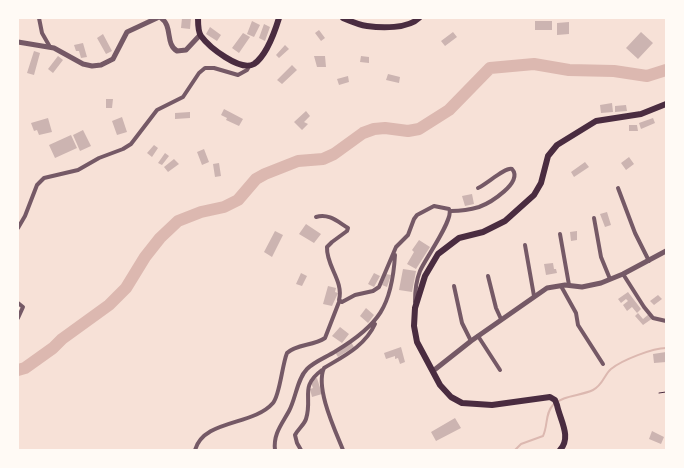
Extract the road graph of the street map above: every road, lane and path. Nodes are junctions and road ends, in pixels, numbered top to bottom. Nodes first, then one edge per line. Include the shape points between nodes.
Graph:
1 (39, 18) edge
2 (157, 18) edge
3 (161, 18) edge
4 (198, 18) edge
5 (279, 18) edge
6 (342, 18) edge
7 (419, 18) edge
8 (200, 35) junction
9 (18, 42) edge
10 (50, 47) junction
11 (250, 65) junction
12 (666, 104) edge
13 (478, 188) dead end
14 (618, 188) dead end
15 (451, 210) junction
16 (316, 217) dead end
17 (594, 218) dead end
18 (18, 228) edge
19 (560, 234) dead end
20 (525, 245) dead end
21 (395, 251) junction
22 (666, 251) edge
23 (649, 261) junction
24 (623, 274) junction
25 (488, 276) dead end
26 (610, 279) junction
27 (569, 285) junction
28 (454, 286) dead end
29 (561, 286) junction
30 (534, 296) junction
31 (18, 302) edge
32 (339, 302) junction
33 (415, 308) junction
34 (380, 314) junction
35 (18, 318) edge
36 (501, 319) junction
37 (666, 321) edge
38 (478, 336) junction
39 (471, 341) junction
40 (603, 364) dead end
41 (324, 368) junction
42 (500, 370) dead end
43 (433, 371) junction
44 (666, 392) edge
45 (658, 393) dead end
46 (195, 450) edge
47 (275, 450) edge
48 (301, 450) edge
49 (343, 450) edge
50 (560, 450) edge

1 - 10 street via 42,33
2 - 10 street via 127,32 113,59 101,65 84,64
3 - 8 street via 167,24 171,46 177,51 186,50
4 - 8 main road
5 - 11 main road via 270,43 254,64
6 - 7 main road via 365,26 385,27 402,26
8 - 11 main road via 230,61
9 - 10 street
11 - 18 street via 238,75 205,68 183,97 157,110 131,144 78,170 44,178 37,185 26,216
12 - 33 main road via 641,114 596,121 557,145 548,156 541,183 534,195 505,221 483,232 459,238 438,254 425,276
13 - 15 street via 488,184 506,169 515,172 511,184 487,204 468,210
14 - 23 street via 634,233
15 - 21 street via 434,206 423,211 414,219 408,235
15 - 33 street via 446,228 434,244 420,272
16 - 32 street via 331,217 348,228 348,231 327,247 328,258 341,289
17 - 26 street via 601,257
19 - 27 street
20 - 30 street
21 - 32 street via 376,290
21 - 34 street via 392,284
22 - 23 street
23 - 24 street
24 - 26 street
24 - 37 street via 653,318
25 - 36 street
26 - 27 street via 582,287
27 - 29 street
28 - 39 street via 462,323
29 - 30 street via 547,288
29 - 40 street via 576,313 578,325
30 - 36 street
31 - 35 street via 23,307
32 - 46 street via 325,338 287,353 276,398 268,408 249,418 212,430 199,441
33 - 43 main road via 414,326 417,342
34 - 41 street via 369,336 359,346
34 - 47 street via 364,333 305,372 294,400 277,430
36 - 38 street
38 - 39 street
38 - 42 street
39 - 43 street
41 - 48 street via 314,376 308,387 306,419 295,435 296,443
41 - 49 street via 322,388
43 - 50 main road via 440,385 451,397 462,403 492,405 550,398 555,400 567,438
44 - 45 path

